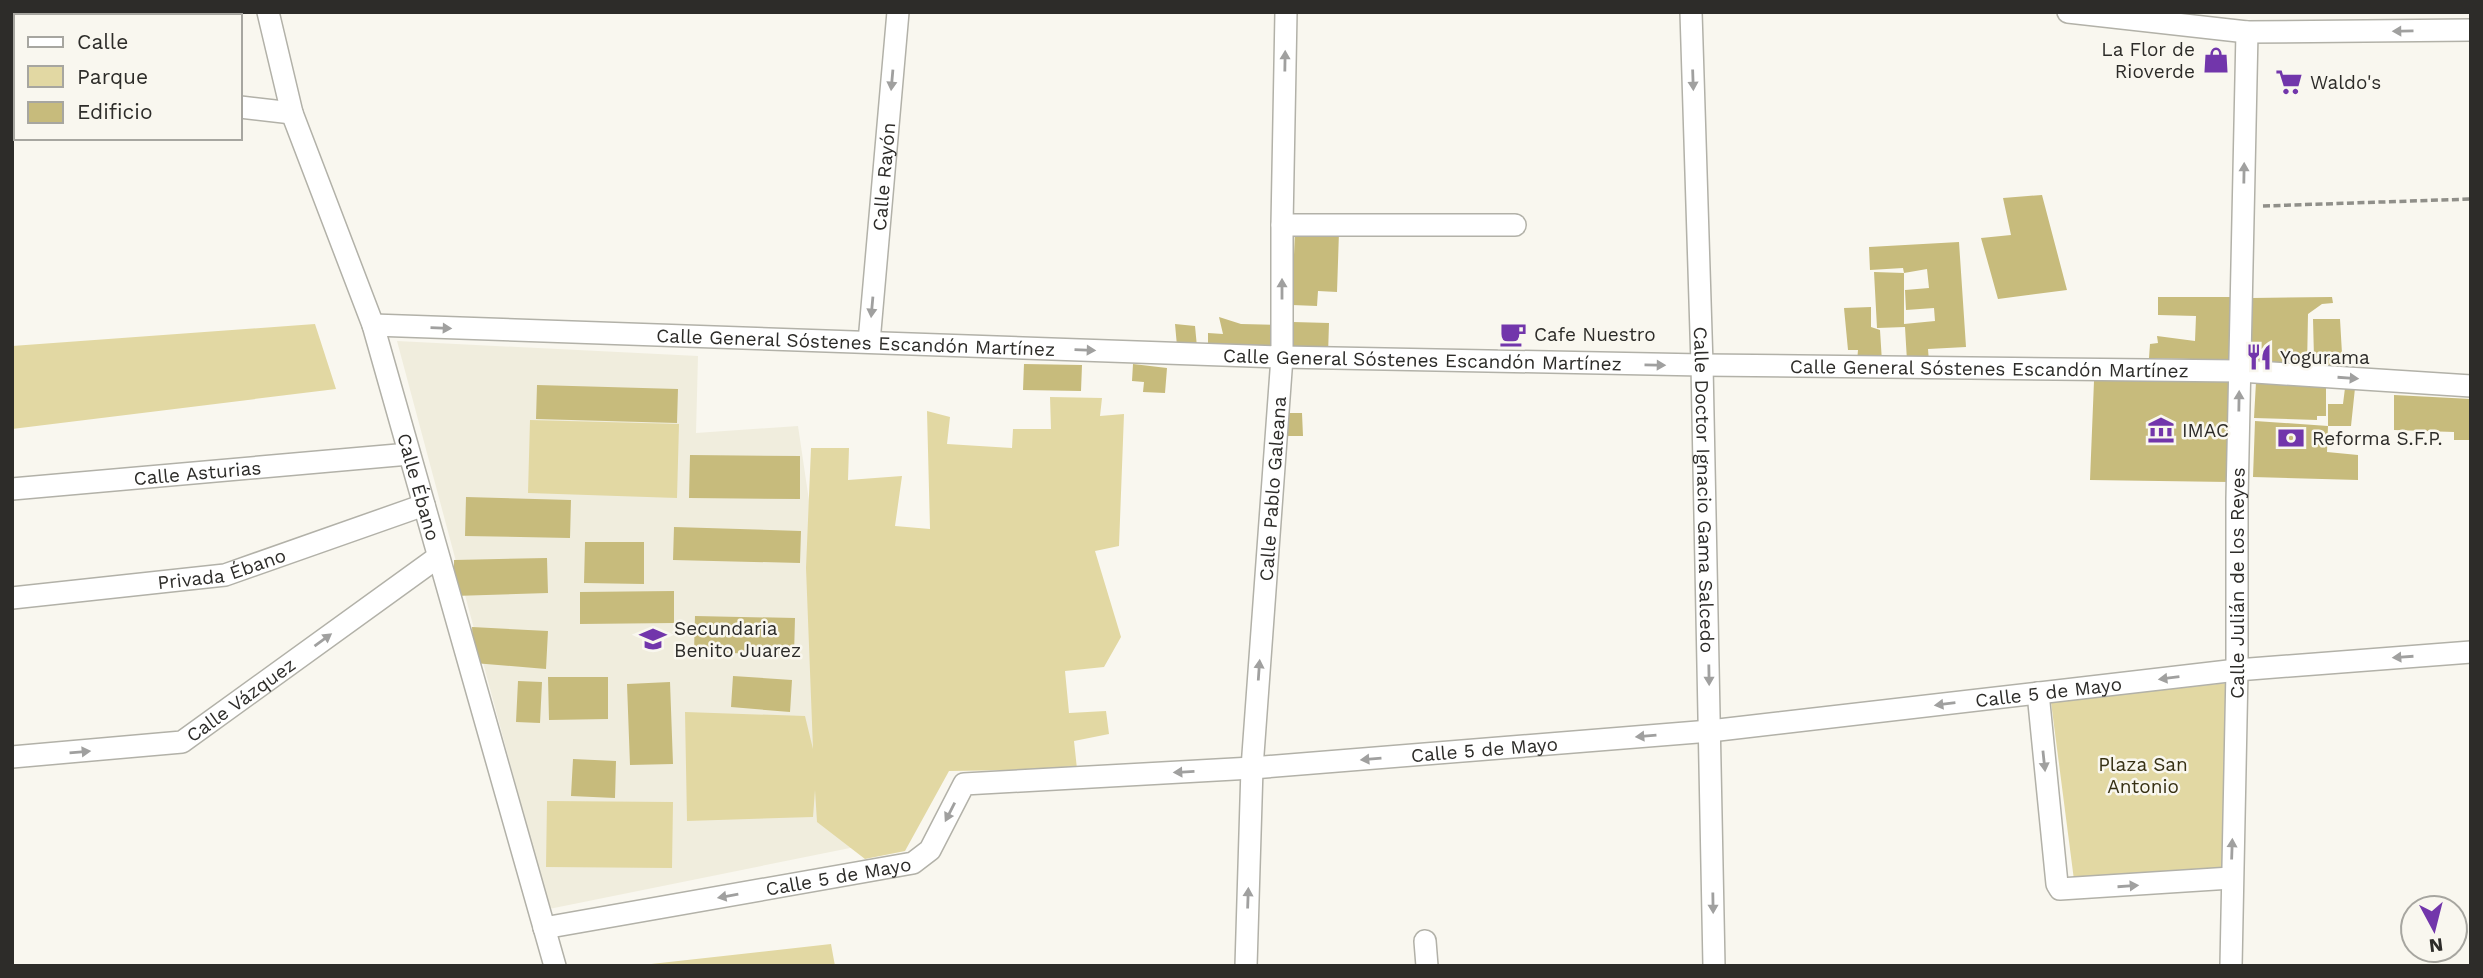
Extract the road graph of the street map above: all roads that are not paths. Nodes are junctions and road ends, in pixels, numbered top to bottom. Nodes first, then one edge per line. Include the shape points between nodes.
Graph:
1 (268, 12) edge
2 (898, 12) edge
3 (1286, 12) edge
4 (1691, 12) edge
5 (2081, 13) edge
6 (2464, 24) edge
7 (2247, 32) junction
8 (242, 107) edge
9 (292, 113) junction
10 (1282, 225) junction
11 (1515, 225) dead end
12 (373, 325) junction
13 (869, 342) junction
14 (1282, 357) junction
15 (1702, 365) junction
16 (2240, 371) junction
17 (2471, 386) edge
18 (409, 454) junction
19 (12, 489) edge
20 (424, 505) junction
21 (438, 557) junction
22 (12, 598) edge
23 (2471, 652) edge
24 (2237, 670) junction
25 (2038, 693) junction
26 (1710, 731) junction
27 (12, 757) edge
28 (1252, 768) junction
29 (2231, 878) junction
30 (544, 928) junction
31 (1425, 941) dead end
32 (555, 966) edge
33 (1246, 966) edge
34 (1427, 966) edge
35 (1713, 966) edge
36 (2231, 966) edge

1 - 9 street, Calle Ébano
2 -> 13 street, Calle Rayón
10 -> 3 street, Calle Pablo Galeana
4 -> 15 street, Calle Doctor Ignacio Gama Salcedo
5 - 7 street
6 -> 7 street
16 -> 7 street, Calle Julián de los Reyes
8 - 9 street
9 - 12 street, Calle Ébano
10 - 11 street
14 -> 10 street, Calle Pablo Galeana
12 -> 13 street, Calle General Sóstenes Escandón Martínez
12 - 18 street, Calle Ébano
13 -> 14 street, Calle General Sóstenes Escandón Martínez
14 -> 15 street, Calle General Sóstenes Escandón Martínez
28 -> 14 street, Calle Pablo Galeana
15 - 16 street, Calle General Sóstenes Escandón Martínez
15 -> 26 street, Calle Doctor Ignacio Gama Salcedo
16 -> 17 street, Calle General Sóstenes Escandón Martínez
24 -> 16 street, Calle Julián de los Reyes
18 - 19 street, Calle Asturias
18 - 20 street, Calle Ébano
20 - 21 street, Calle Ébano
20 - 22 street, Privada Ébano via 225,575
27 -> 21 street, Calle Vázquez via 182,743
21 - 30 street, Calle Ébano
23 -> 24 street, Calle 5 de Mayo
24 -> 25 street, Calle 5 de Mayo
29 -> 24 street, Calle Julián de los Reyes
25 -> 26 street, Calle 5 de Mayo
25 -> 29 street via 2060,889
26 -> 28 street, Calle 5 de Mayo
26 -> 35 street, Calle Doctor Ignacio Gama Salcedo
28 -> 30 street, Calle 5 de Mayo via 964,784 930,850 913,863
33 -> 28 street, Calle Pablo Galeana
29 - 36 street, Calle Julián de los Reyes
30 - 32 street, Calle Ébano
31 - 34 street

